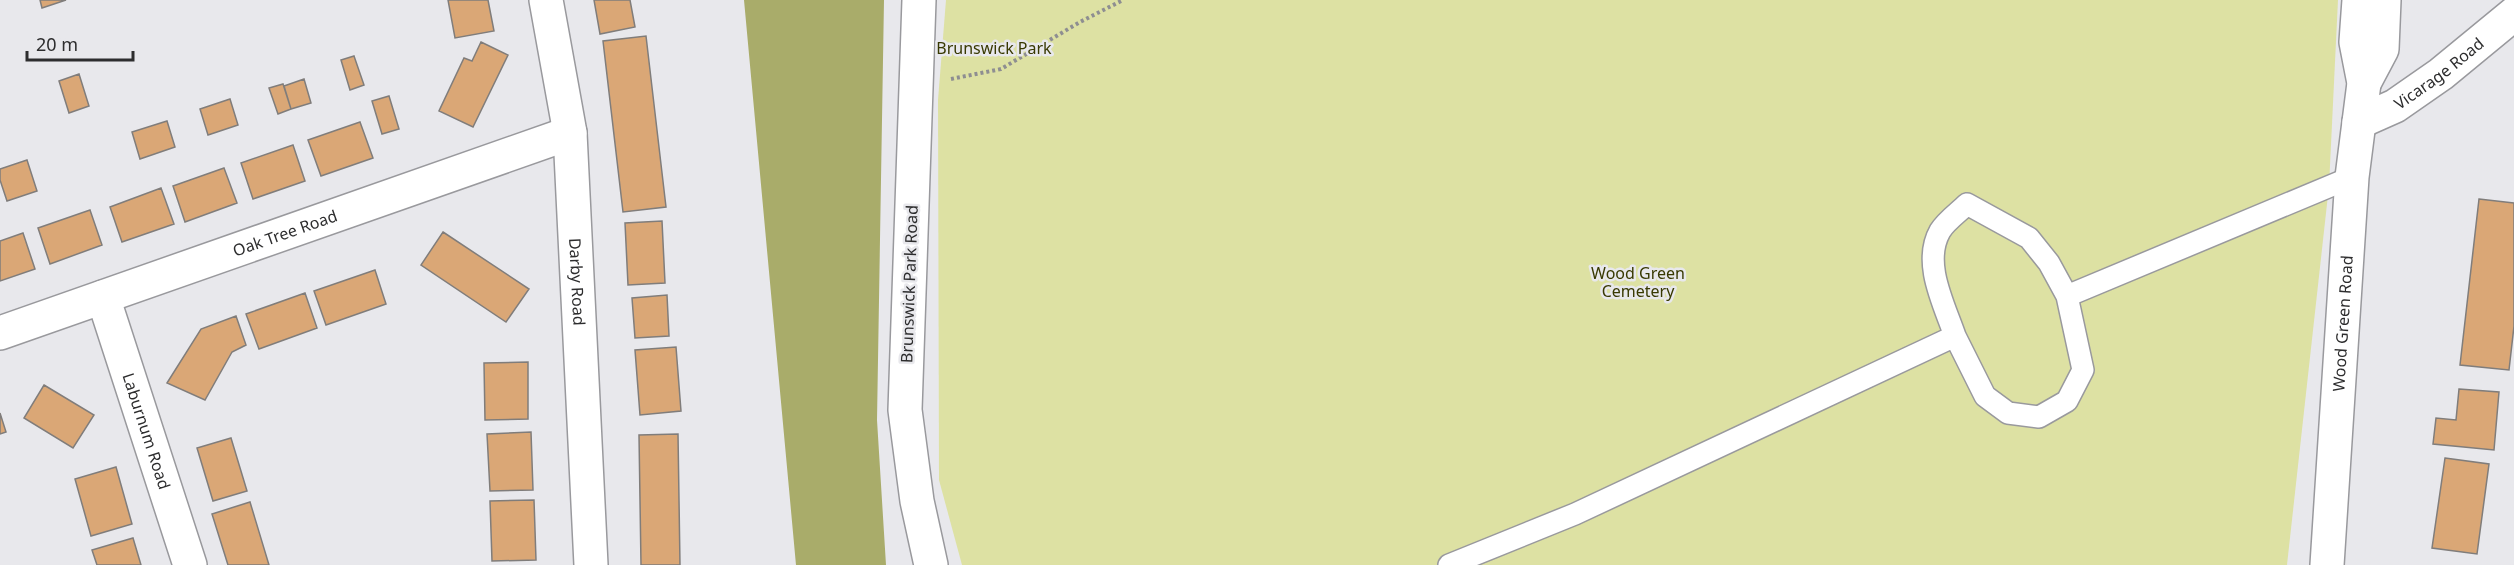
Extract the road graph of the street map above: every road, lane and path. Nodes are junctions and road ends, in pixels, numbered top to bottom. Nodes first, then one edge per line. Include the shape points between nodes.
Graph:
1 (546, 0) edge
2 (919, 0) edge
3 (1123, 0) edge
4 (2359, 0) edge
5 (2384, 0) edge
6 (2514, 14) edge
7 (2364, 83) junction
8 (916, 87) junction
9 (2359, 122) junction
10 (570, 133) junction
11 (2352, 177) junction
12 (2067, 296) junction
13 (103, 297) junction
14 (0, 333) edge
15 (1955, 336) junction
16 (190, 565) edge
17 (591, 565) edge
18 (931, 565) edge
19 (1449, 565) edge
20 (2327, 565) edge

1 - 10 main road, Darby Road
2 - 8 main road, Brunswick Park Road
3 - 8 path via 1001,69
4 - 7 main road, Wood Green Road via 2356,42
5 - 7 main road, Wood Green Road via 2382,49
6 - 9 main road, Vicarage Road via 2404,100
7 - 9 main road, Wood Green Road
8 - 18 main road, Brunswick Park Road via 905,410 917,501
9 - 11 main road, Wood Green Road
10 - 13 main road, Oak Tree Road
10 - 17 main road, Darby Road
11 - 12 lane
11 - 20 main road, Wood Green Road
12 - 15 lane via 2083,370 2067,401 2039,417 2008,413 1985,396
12 - 15 lane via 2049,263 2029,238 1966,204 1940,231 1932,258
13 - 14 main road, Oak Tree Road
13 - 16 main road, Laburnum Road
15 - 19 lane via 1575,514

